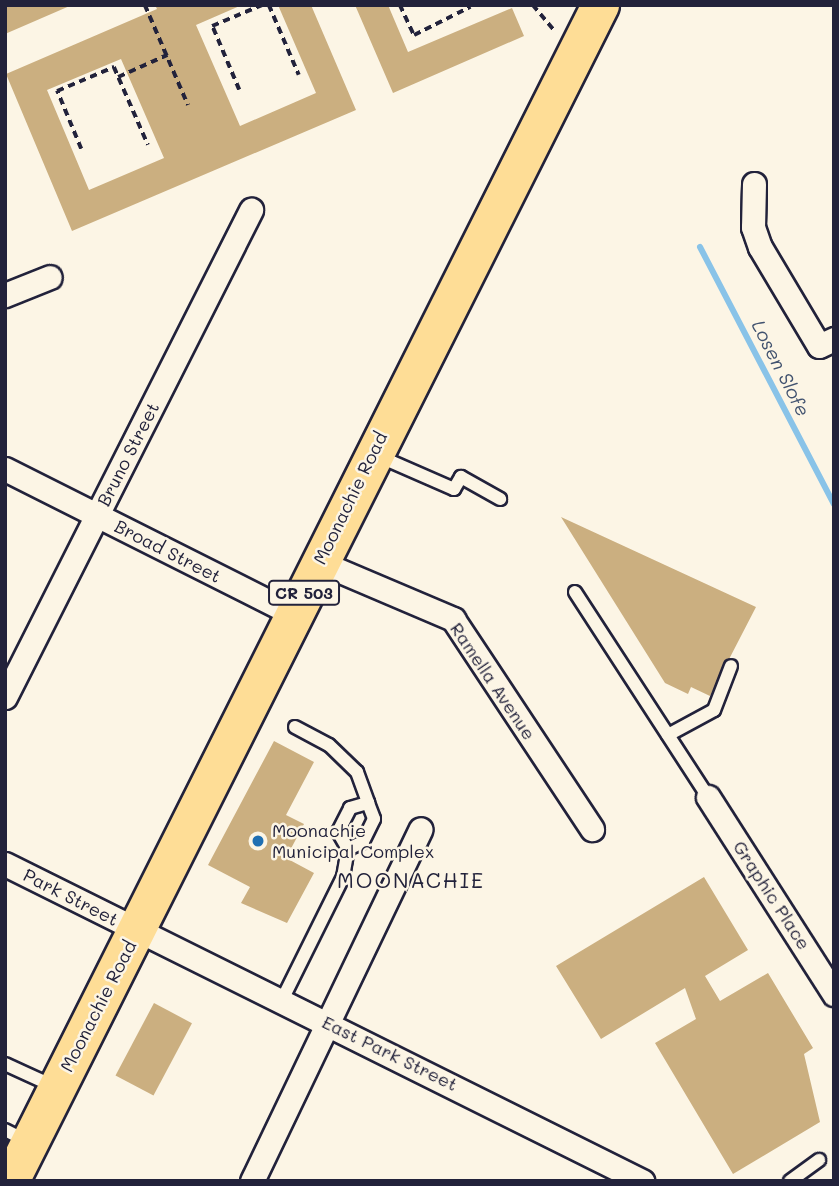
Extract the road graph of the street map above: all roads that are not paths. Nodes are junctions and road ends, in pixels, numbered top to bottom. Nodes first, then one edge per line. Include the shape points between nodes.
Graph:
1 (600, 5) edge
2 (754, 184) dead end
3 (251, 210) dead end
4 (50, 277) dead end
5 (5, 295) edge
6 (826, 343) edge
7 (372, 454) junction
8 (5, 469) edge
9 (500, 499) dead end
10 (97, 515) junction
11 (319, 562) junction
12 (575, 592) dead end
13 (293, 614) junction
14 (732, 666) dead end
15 (5, 697) edge
16 (295, 727) dead end
17 (668, 735) junction
18 (708, 797) joint
19 (368, 803) junction
20 (421, 829) dead end
21 (592, 829) dead end
22 (348, 849) junction
23 (5, 864) edge
24 (137, 929) junction
25 (834, 994) edge
26 (282, 1000) junction
27 (328, 1022) junction
28 (5, 1064) edge
29 (56, 1088) junction
30 (17, 1136) edge
31 (819, 1160) dead end
32 (10, 1181) edge
33 (251, 1181) edge
34 (642, 1181) edge
35 (790, 1181) edge

1 - 7 main road, Moonachie Road / CR 503
2 - 6 street via 751,205 760,247
3 - 10 street, Bruno Street
4 - 5 street
7 - 9 lane via 454,489 461,477
7 - 11 main road, Moonachie Road / CR 503
8 - 10 street, Broad Street
10 - 13 street, Broad Street
10 - 15 street, Bruno Street
11 - 13 main road, Moonachie Road / CR 503
11 - 21 street, Ramella Avenue via 453,619
12 - 17 lane
13 - 24 main road, Moonachie Road / CR 503
14 - 17 lane via 714,710
16 - 19 lane via 329,745 357,772
17 - 18 lane
18 - 25 street, Graphic Place
19 - 22 lane via 374,819 363,842
19 - 22 lane via 350,808 338,832
20 - 27 street
22 - 26 lane via 343,877
23 - 24 street, Park Street
24 - 26 street, East Park Street
24 - 29 main road, Moonachie Road / CR 503
26 - 27 street, East Park Street
27 - 33 street
27 - 34 street, East Park Street
28 - 29 lane
29 - 30 main road, Moonachie Road / CR 503
30 - 32 main road, Moonachie Road / CR 503
31 - 35 lane

